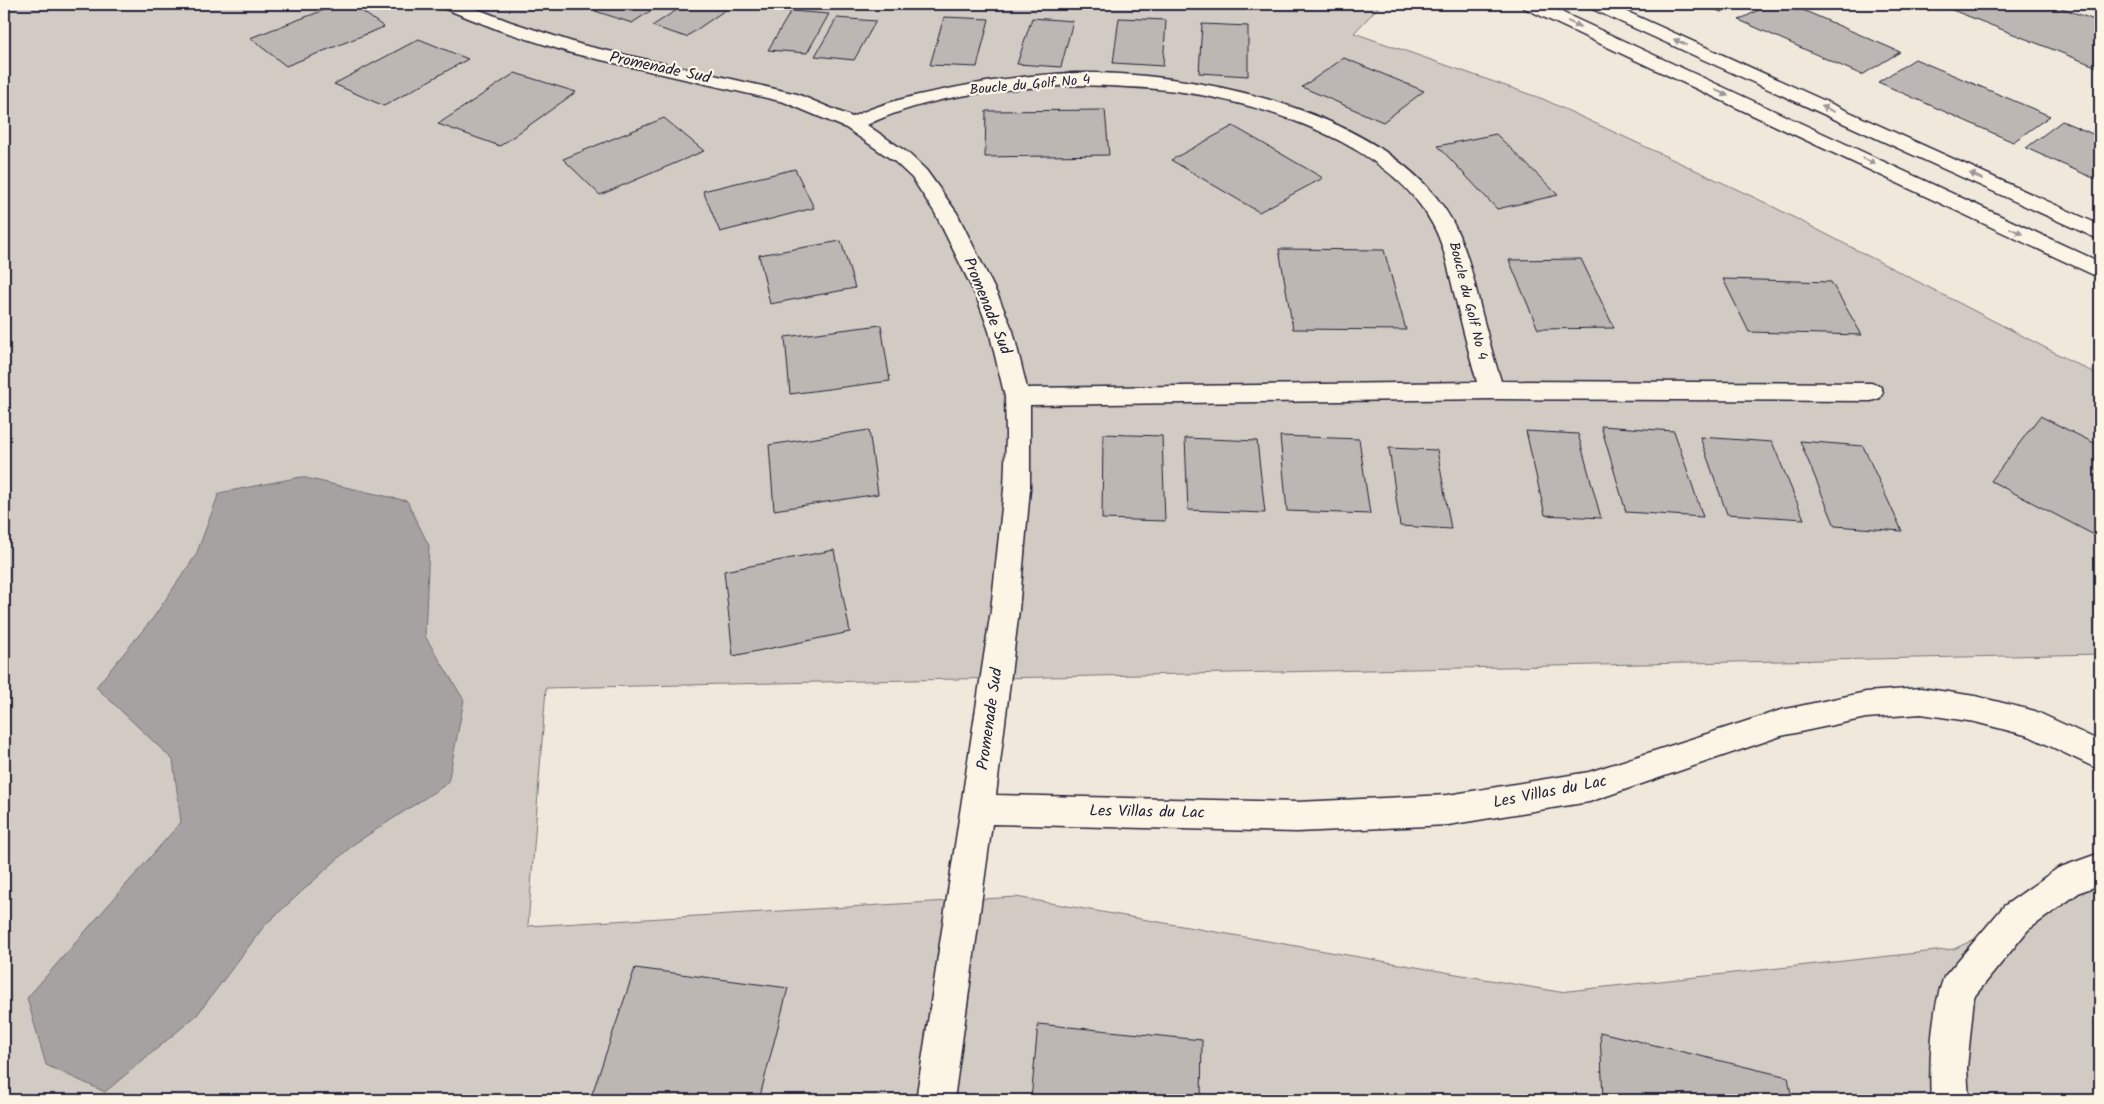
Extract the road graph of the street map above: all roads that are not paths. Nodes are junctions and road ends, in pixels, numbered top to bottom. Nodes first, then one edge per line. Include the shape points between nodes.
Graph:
1 (449, 4) edge
2 (1596, 4) edge
3 (1545, 6) edge
4 (853, 124) junction
5 (2100, 232) edge
6 (2100, 271) edge
7 (1491, 390) junction
8 (1872, 392) dead end
9 (1017, 397) junction
10 (2100, 756) edge
11 (978, 809) junction
12 (2100, 869) edge
13 (935, 1100) edge
14 (1950, 1100) edge

1 - 4 street, Promenade Sud via 577,49 790,98
5 -> 2 street
3 -> 6 street
4 - 7 street, Boucle du Golf No 4 via 903,105 965,90 1088,79 1136,81 1205,90 1253,101 1301,118 1348,139 1402,173 1442,218 1456,250
4 - 9 street, Promenade Sud via 901,157 919,174 946,213 1001,331
7 - 8 street
7 - 9 street
9 - 11 street, Promenade Sud via 1017,489 1005,610
10 - 11 street, Les Villas du Lac via 2035,724 1975,709 1921,701 1866,705 1780,723 1589,787 1448,810 1297,816
11 - 13 street, Promenade Sud
12 - 14 street via 2070,879 2016,918 1957,990 1948,1068

